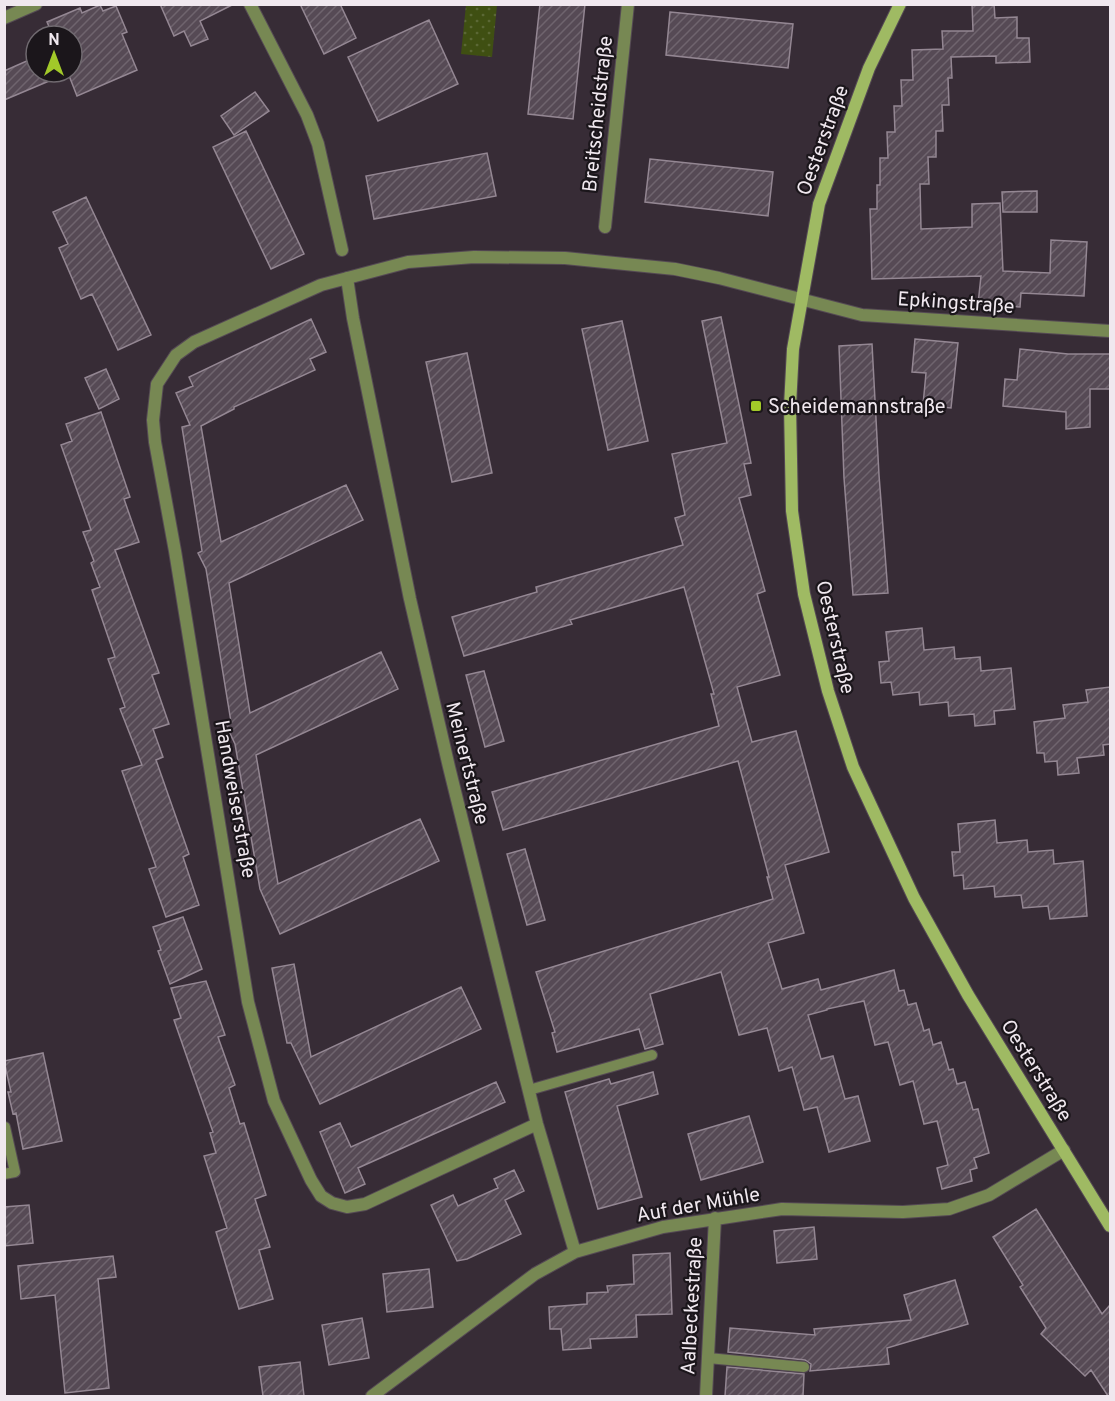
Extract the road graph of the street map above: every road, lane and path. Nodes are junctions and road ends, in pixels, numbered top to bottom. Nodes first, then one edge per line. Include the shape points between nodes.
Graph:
1 (36, 4) edge
2 (250, 4) edge
3 (628, 4) edge
4 (900, 4) edge
5 (4, 18) edge
6 (605, 227) dead end
7 (342, 250) dead end
8 (347, 278) junction
9 (801, 299) junction
10 (1110, 331) edge
11 (652, 1055) dead end
12 (529, 1090) junction
13 (537, 1124) junction
14 (5, 1127) edge
15 (1064, 1150) junction
16 (4, 1174) edge
17 (715, 1218) junction
18 (1110, 1226) edge
19 (575, 1252) junction
20 (708, 1358) junction
21 (804, 1367) dead end
22 (372, 1396) edge
23 (706, 1396) edge

1 - 5 street
2 - 7 street via 315,134
3 - 6 street, Breitscheidstraße
4 - 9 street, Oesterstraße via 869,68 819,204
8 - 9 street via 408,261 474,256 565,258 675,268
8 - 12 street, Meinertstraße via 410,599
8 - 13 street, Handweiserstraße via 321,285 194,342 166,368 154,402 155,442 248,1002 274,1101 311,1180 321,1196 332,1203 347,1207 365,1204
9 - 10 street, Epkingstraße via 862,315
9 - 15 street, Oesterstraße via 790,406 792,511 804,594 828,691 853,767 914,898 968,996
11 - 12 lane
12 - 13 street, Meinertstraße
13 - 19 street, Meinertstraße
14 - 16 lane via 15,1172
15 - 17 street, Auf der Mühle via 989,1195 949,1209 782,1209
15 - 18 street, Oesterstraße
17 - 19 street, Auf der Mühle via 663,1227
17 - 20 street, Aalbeckestraße
19 - 22 street, Auf der Mühle via 535,1274
20 - 21 lane
20 - 23 street, Aalbeckestraße

